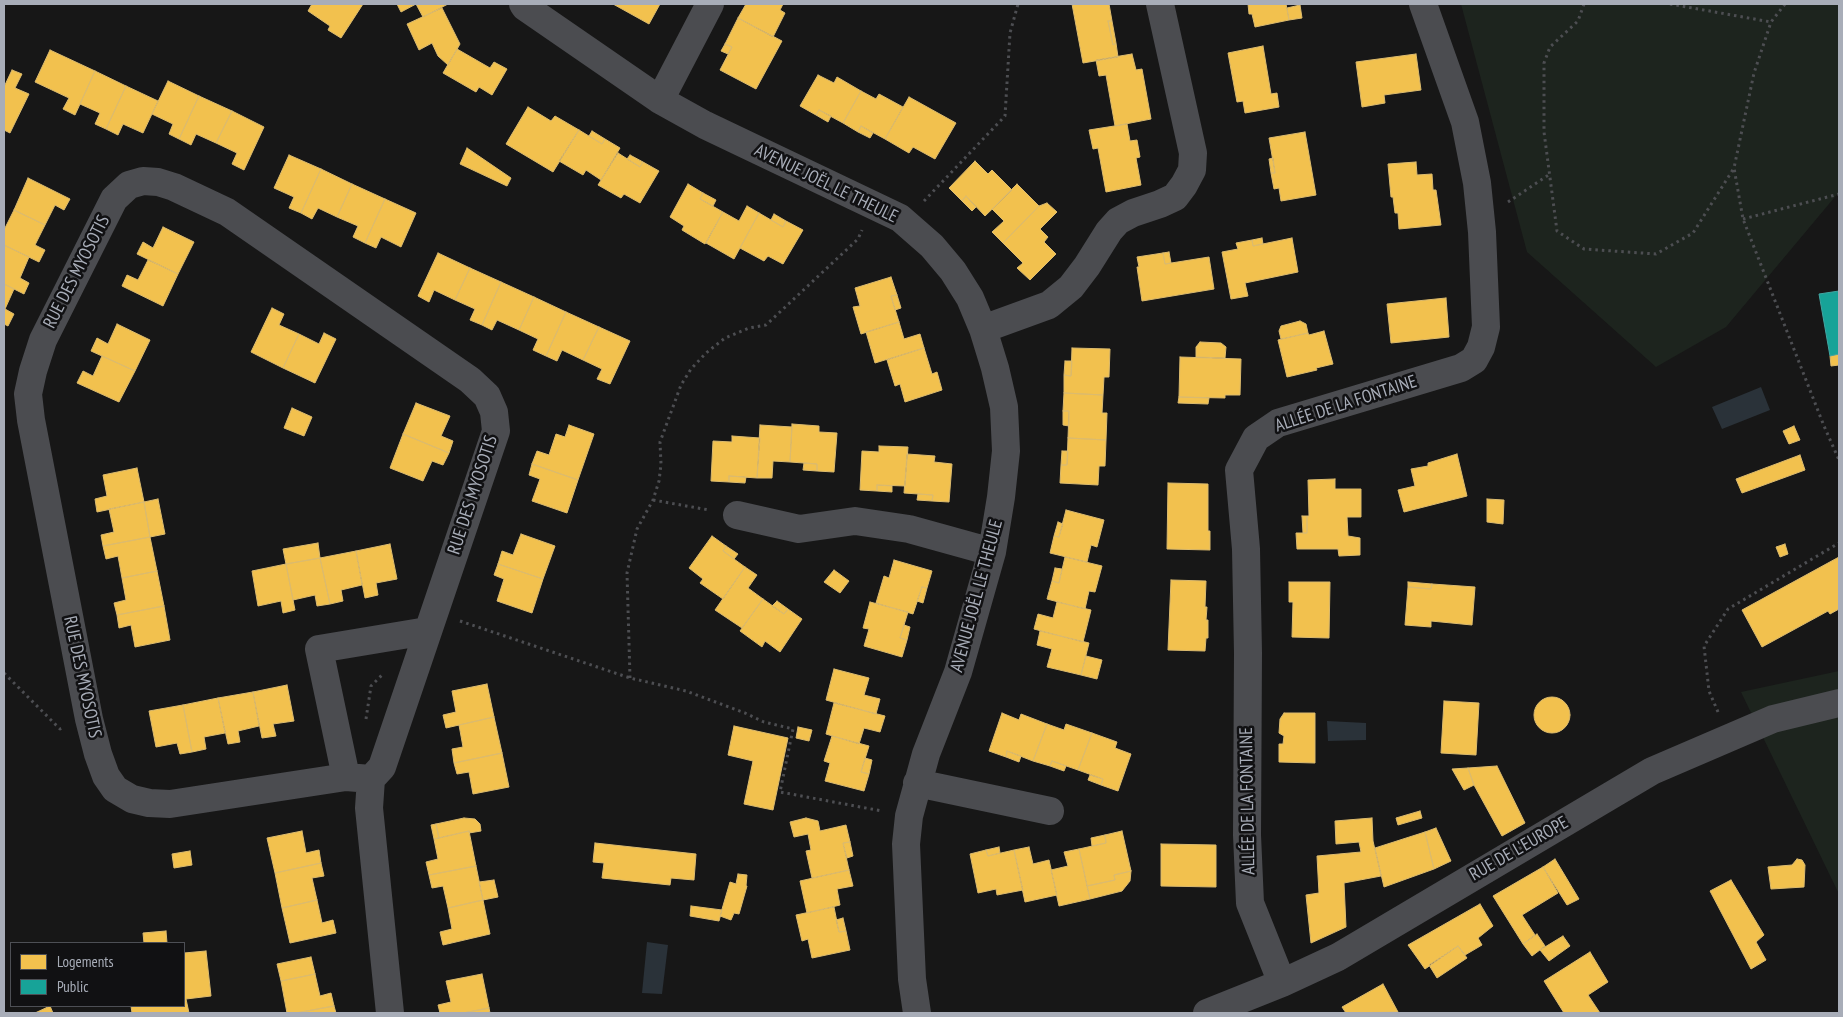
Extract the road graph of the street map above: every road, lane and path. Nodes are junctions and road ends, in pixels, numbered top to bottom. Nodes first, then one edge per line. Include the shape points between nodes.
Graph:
1 (710, 4) edge
2 (1018, 4) edge
3 (1160, 4) edge
4 (1423, 4) edge
5 (1584, 4) edge
6 (1670, 4) edge
7 (1785, 4) edge
8 (525, 5) edge
9 (1771, 22) junction
10 (660, 100) junction
11 (1734, 168) junction
12 (1550, 174) junction
13 (1839, 194) edge
14 (872, 204) junction
15 (1743, 219) junction
16 (1480, 220) junction
17 (904, 222) junction
18 (982, 329) junction
19 (1839, 460) edge
20 (653, 500) junction
21 (737, 515) joint
22 (1839, 543) edge
23 (992, 552) junction
24 (430, 621) junction
25 (4, 673) edge
26 (630, 678) junction
27 (1709, 691) dead end
28 (1839, 703) edge
29 (89, 719) junction
30 (358, 778) junction
31 (917, 783) junction
32 (1050, 811) dead end
33 (909, 816) junction
34 (1282, 983) junction
35 (390, 1013) edge
36 (917, 1013) edge
37 (1207, 1013) edge

1 - 10 street
2 - 17 path via 1010,33 1005,116
3 - 18 street via 1193,153 1192,170 1184,185 1175,197 1118,221 1071,287 1049,305
4 - 16 street, ALLÉE DE LA FONTAINE via 1464,122 1477,183
5 - 12 path via 1578,21 1550,47 1544,63 1544,132
6 - 9 path
7 - 9 path
8 - 10 street, AVENUE JOËL LE THEULE
9 - 11 path via 1754,73
10 - 14 street, AVENUE JOËL LE THEULE via 704,125
11 - 12 path via 1694,233 1656,254 1584,249 1557,231
11 - 15 path
12 - 16 path
13 - 15 path
14 - 17 street, AVENUE JOËL LE THEULE
14 - 20 path via 858,239 781,312 766,325 725,338 691,369 681,385 660,442 659,482
15 - 19 path
16 - 34 street, ALLÉE DE LA FONTAINE via 1486,327 1474,360 1461,368 1278,423 1256,438 1239,470 1246,548 1250,902
17 - 18 street, AVENUE JOËL LE THEULE via 932,246 953,271 970,298
18 - 23 street, AVENUE JOËL LE THEULE via 1004,407 1006,451
20 - 21 path
20 - 26 path via 637,529 627,572
21 - 23 street via 799,529 855,520 909,529
22 - 27 path via 1728,609 1704,646
23 - 31 street, AVENUE JOËL LE THEULE via 958,672
24 - 26 path via 454,619
24 - 29 street, RUE DES MYOSOTIS via 496,431 494,412 487,396 470,380 227,212 158,182 143,181 129,185 114,199 43,340 28,394
24 - 30 street, RUE DES MYOSOTIS via 382,767
24 - 30 street via 319,649
25 - 29 path via 60,729
26 - 33 path via 686,691 764,722 793,729 780,792
28 - 34 street, RUE DE L'EUROPE via 1773,719 1652,772 1338,957
29 - 30 street, RUE DES MYOSOTIS via 106,776 115,789 132,799 149,803 170,804
30 - 35 street via 369,808
31 - 32 street
31 - 33 street, AVENUE JOËL LE THEULE
33 - 36 street, AVENUE JOËL LE THEULE via 906,844 912,979
34 - 37 street, RUE DE L'EUROPE

